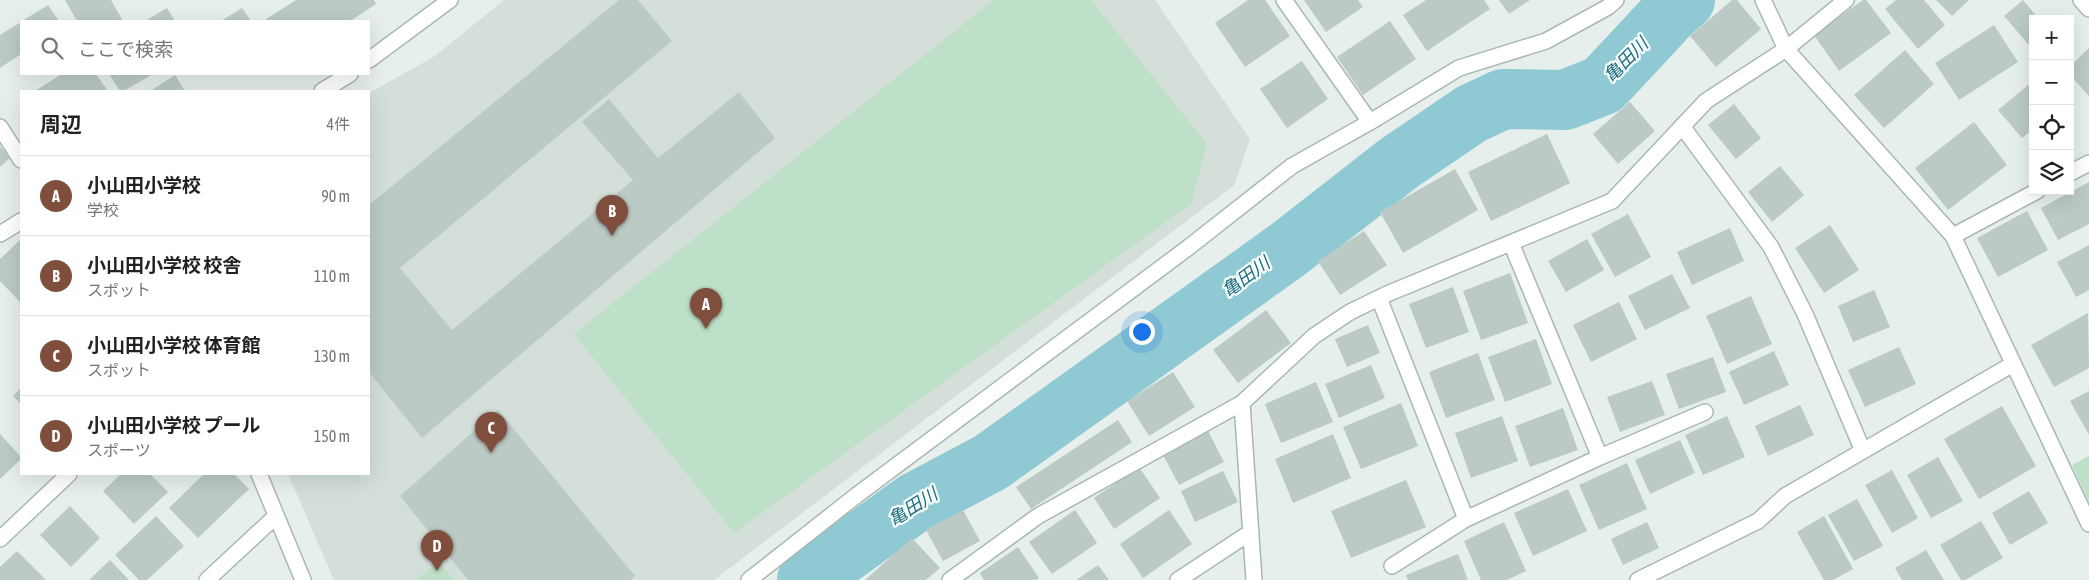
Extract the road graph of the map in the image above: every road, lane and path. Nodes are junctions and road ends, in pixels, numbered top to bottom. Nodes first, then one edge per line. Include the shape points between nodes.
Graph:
1 (450, 0) edge
2 (1284, 0) edge
3 (1763, 0) edge
4 (1846, 0) edge
5 (2081, 0) edge
6 (1609, 2) edge
7 (2089, 9) edge
8 (1786, 48) junction
9 (370, 59) edge
10 (348, 75) edge
11 (324, 90) edge
12 (1370, 122) junction
13 (0, 126) edge
14 (1682, 126) junction
15 (20, 158) edge
16 (2089, 163) edge
17 (2074, 171) edge
18 (2029, 195) edge
19 (20, 222) edge
20 (0, 234) edge
21 (1953, 236) junction
22 (1511, 243) junction
23 (1379, 298) junction
24 (2013, 364) junction
25 (1242, 403) junction
26 (1705, 412) dead end
27 (1863, 451) junction
28 (1600, 457) junction
29 (69, 475) edge
30 (258, 475) edge
31 (276, 516) junction
32 (1466, 519) junction
33 (2089, 524) edge
34 (1251, 532) junction
35 (0, 539) edge
36 (1392, 566) dead end
37 (207, 580) edge
38 (303, 580) edge
39 (749, 580) edge
40 (950, 580) edge
41 (1178, 580) edge
42 (1254, 580) edge
43 (1638, 580) edge

1 - 9 street
2 - 12 street
3 - 8 street
4 - 8 street
5 - 7 street
6 - 12 street via 1546,41 1459,68
8 - 14 street via 1706,101
8 - 21 street
10 - 11 street
12 - 39 street via 1292,166
13 - 15 street
14 - 22 street via 1612,201
14 - 27 street via 1771,247 1805,314
16 - 17 street
18 - 21 street
19 - 20 street
21 - 24 street
22 - 23 street
22 - 28 street
23 - 25 street via 1350,312 1314,336
23 - 32 street
24 - 27 street
24 - 33 street
25 - 34 street
25 - 40 street via 1038,516
26 - 28 street
27 - 43 street via 1785,496 1758,521
28 - 32 street
29 - 35 street
30 - 31 street
31 - 37 street
31 - 38 street
32 - 36 street
34 - 41 street
34 - 42 street

